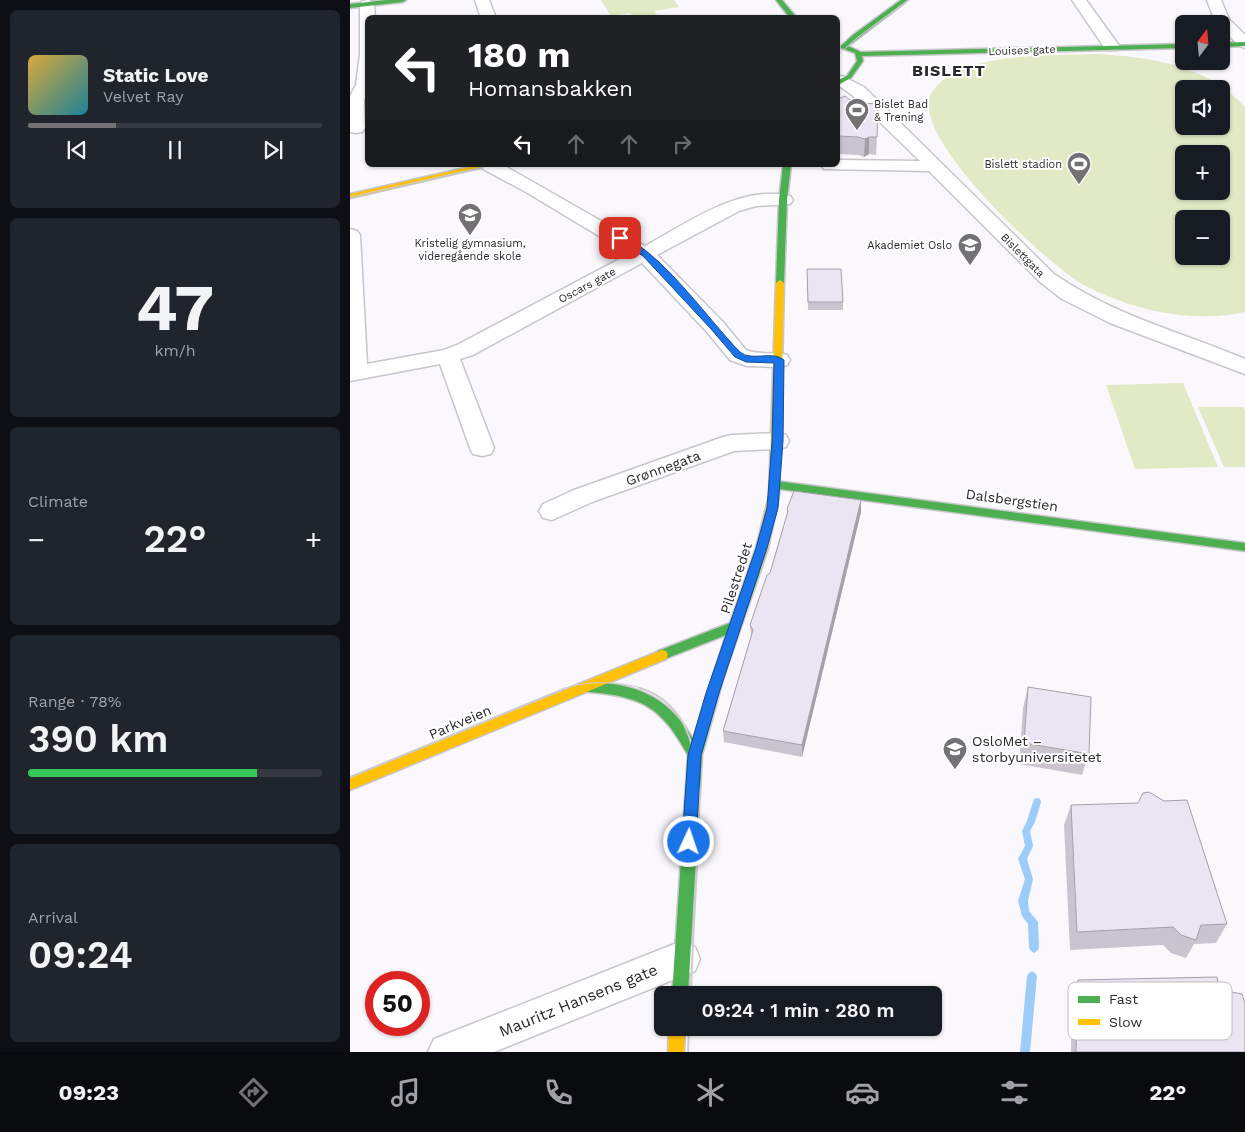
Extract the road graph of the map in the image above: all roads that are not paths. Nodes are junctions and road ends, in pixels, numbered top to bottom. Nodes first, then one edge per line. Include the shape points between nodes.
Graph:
1 (403, 0) edge
2 (482, 0) edge
3 (779, 0) edge
4 (904, 0) edge
5 (1079, 0) edge
6 (1214, 0) edge
7 (367, 4) junction
8 (350, 6) edge
9 (367, 15) edge
10 (488, 15) edge
11 (792, 15) edge
12 (1245, 44) edge
13 (1230, 45) edge
14 (1175, 46) edge
15 (840, 47) edge
16 (1112, 47) junction
17 (860, 54) junction
18 (365, 75) edge
19 (840, 82) edge
20 (358, 128) edge
21 (840, 165) edge
22 (933, 165) junction
23 (479, 167) edge
24 (492, 167) edge
25 (786, 167) edge
26 (350, 196) edge
27 (783, 200) junction
28 (350, 235) edge
29 (646, 255) junction
30 (448, 356) junction
31 (779, 360) junction
32 (1245, 367) edge
33 (353, 373) edge
34 (777, 441) junction
35 (482, 448) dead end
36 (776, 485) junction
37 (552, 511) dead end
38 (1245, 547) edge
39 (736, 626) junction
40 (582, 687) junction
41 (695, 755) junction
42 (350, 784) edge
43 (682, 959) junction
44 (680, 986) edge
45 (677, 1036) edge
46 (446, 1052) edge
47 (676, 1052) edge

1 - 7 street
2 - 10 street
3 - 11 street
4 - 15 street
5 - 16 street
6 - 12 street via 1222,21
7 - 8 street
7 - 9 street
12 - 13 street
14 - 16 street, Louises gate
15 - 17 street
16 - 17 street, Louises gate
17 - 19 street via 858,66
18 - 20 street via 356,100
19 - 22 street, Bislettgata via 858,91
21 - 22 street
22 - 32 street, Bislettgata via 1047,278 1076,300 1118,321
23 - 26 street
24 - 29 street
25 - 27 street, Pilestredet
27 - 29 street, Oscars gate via 742,203
27 - 31 street, Pilestredet
28 - 33 street
29 - 30 street, Oscars gate
29 - 31 street via 738,355 746,359
30 - 33 street, Oscars gate
30 - 35 street
31 - 34 street, Pilestredet
34 - 36 street, Pilestredet
34 - 37 street, Grønnegata via 732,443 583,496
36 - 38 street, Dalsbergstien
36 - 39 street, Pilestredet via 768,528
39 - 40 street, Parkveien
39 - 41 street, Pilestredet
40 - 41 street, Parkveien via 623,689 653,700 680,727
40 - 42 street, Parkveien
41 - 43 street, Pilestredet
43 - 44 street, Pilestredet
43 - 46 street, Mauritz Hansens gate
45 - 47 street

